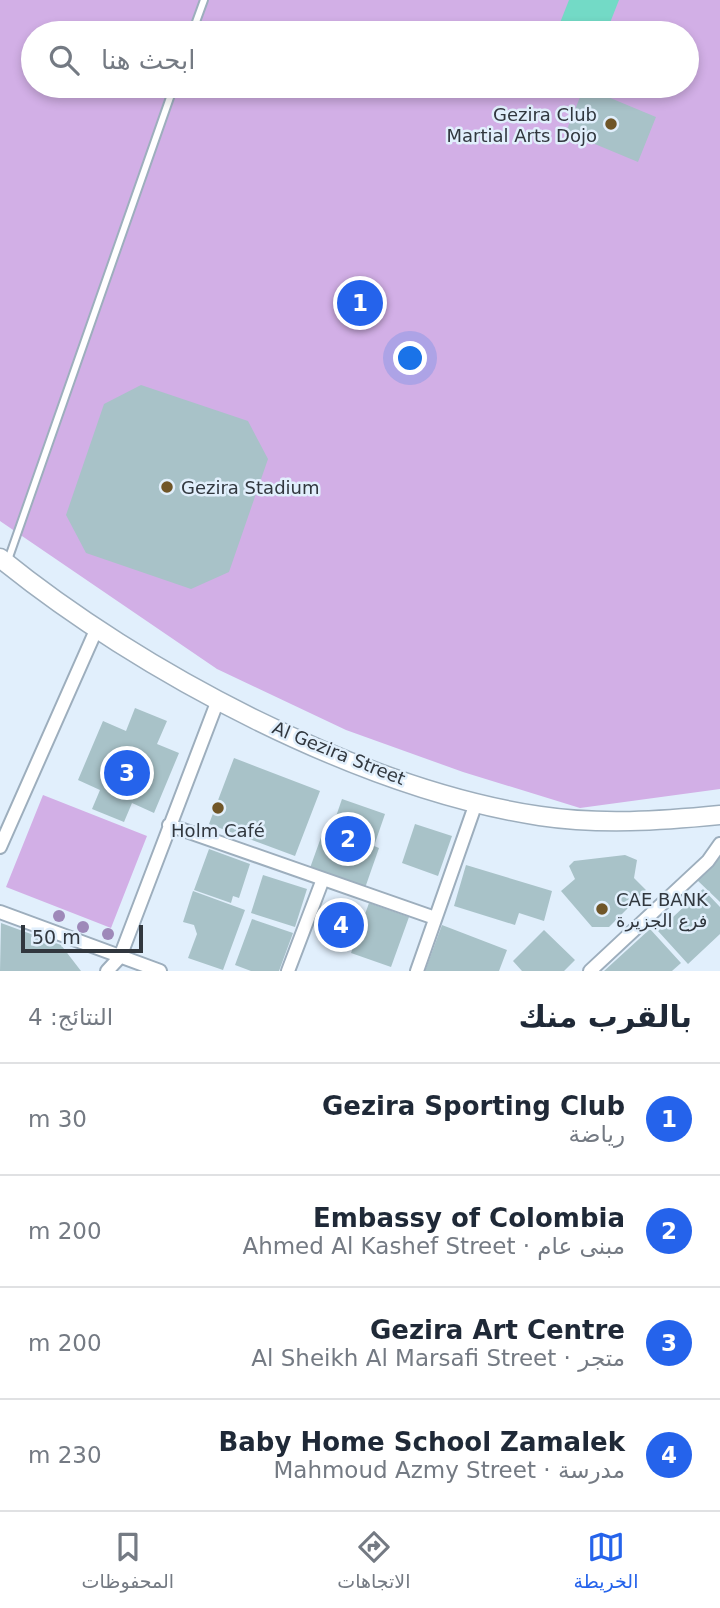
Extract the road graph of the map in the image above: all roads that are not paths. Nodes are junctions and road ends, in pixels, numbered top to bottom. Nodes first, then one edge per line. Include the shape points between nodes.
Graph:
1 (204, 0) edge
2 (196, 21) edge
3 (170, 98) edge
4 (3, 561) edge
5 (97, 628) junction
6 (218, 700) junction
7 (476, 803) junction
8 (720, 815) edge
9 (169, 825) junction
10 (720, 844) edge
11 (0, 847) edge
12 (323, 879) junction
13 (0, 912) edge
14 (435, 918) junction
15 (120, 957) junction
16 (107, 971) edge
17 (160, 971) edge
18 (288, 971) edge
19 (417, 971) edge
20 (590, 971) edge

1 - 2 lane
3 - 4 lane
4 - 5 street, Al Gezira Street
5 - 6 street, Al Gezira Street
5 - 11 street
6 - 7 street, Al Gezira Street via 345,758
6 - 9 street
7 - 8 street, Al Gezira Street via 541,817 607,822
7 - 14 street
9 - 12 street
9 - 15 street
10 - 20 street via 708,861
12 - 14 street
12 - 18 street
13 - 15 street
14 - 19 street
15 - 16 street
15 - 17 street

